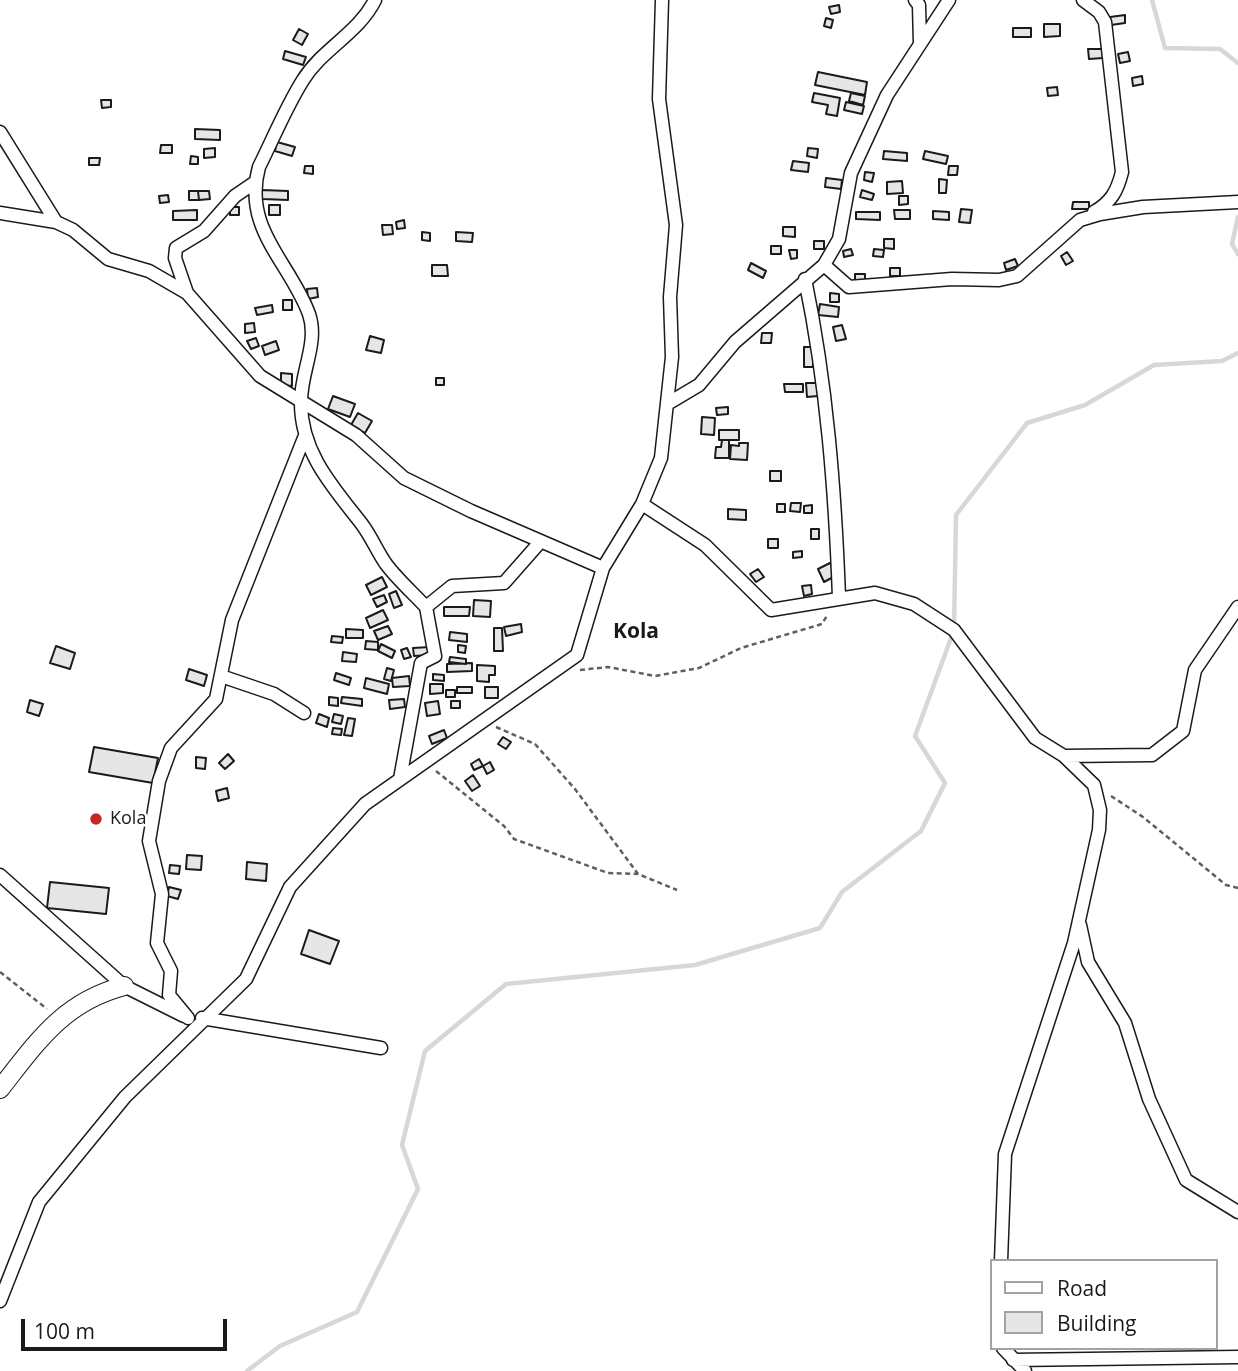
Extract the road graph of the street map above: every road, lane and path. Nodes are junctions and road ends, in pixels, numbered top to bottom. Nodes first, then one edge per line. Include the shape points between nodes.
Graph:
1 (375, 0) edge
2 (662, 0) edge
3 (915, 0) edge
4 (949, 0) edge
5 (1083, 0) edge
6 (920, 44) junction
7 (0, 132) edge
8 (254, 183) junction
9 (1238, 202) edge
10 (0, 213) edge
11 (1080, 220) junction
12 (56, 222) junction
13 (824, 265) junction
14 (805, 279) junction
15 (187, 293) junction
16 (300, 401) junction
17 (667, 404) junction
18 (304, 438) junction
19 (642, 504) junction
20 (541, 541) junction
21 (603, 568) junction
22 (839, 597) junction
23 (426, 607) junction
24 (1238, 607) edge
25 (580, 670) dead end
26 (221, 676) junction
27 (304, 713) dead end
28 (483, 721) junction
29 (1064, 756) junction
30 (425, 762) junction
31 (400, 779) junction
32 (1094, 785) junction
33 (638, 874) junction
34 (0, 875) edge
35 (1238, 888) edge
36 (677, 890) dead end
37 (1079, 920) junction
38 (0, 972) edge
39 (124, 986) junction
40 (188, 1018) junction
41 (59, 1019) junction
42 (206, 1019) junction
43 (381, 1048) dead end
44 (0, 1089) edge
45 (1238, 1212) edge
46 (1001, 1259) edge
47 (0, 1301) edge
48 (1005, 1350) edge
49 (1238, 1357) edge
50 (1013, 1360) junction
51 (1025, 1371) edge

1 - 8 street via 354,31 326,51 303,80
2 - 17 street via 659,99 676,225
3 - 6 street
4 - 6 street
5 - 11 street via 1105,22 1122,172 1118,190 1107,204
6 - 13 street via 887,94 851,173 839,239
7 - 12 street
8 - 15 street via 235,196 204,231 176,248
8 - 16 street via 258,219 310,316 312,341
9 - 11 street via 1143,207
10 - 12 street
11 - 13 street via 1032,265 1017,276 999,280 849,287
12 - 15 street via 108,259 149,271
13 - 14 street
14 - 17 street via 735,342 699,385
14 - 22 street via 834,466
15 - 16 street via 260,376
16 - 18 street
16 - 20 street via 356,435 404,478
17 - 19 street via 661,458
18 - 23 street via 387,565
18 - 26 street via 232,620
19 - 21 street
19 - 22 street via 705,545 771,610
20 - 21 street
20 - 23 street via 504,583 452,586
21 - 28 street via 577,655
22 - 25 path via 822,624 741,648 699,668 655,676 608,667
22 - 29 street via 875,593 914,604 954,630 1035,738
23 - 31 street via 435,656 421,663
24 - 29 street via 1195,670 1183,730 1152,755
26 - 27 street via 275,694
26 - 40 street via 216,699 172,748 159,781 149,841 162,894 157,943 171,971 169,995
28 - 30 street
28 - 33 path via 535,744
29 - 32 street
30 - 31 street
30 - 33 path via 514,839 608,873
31 - 42 street via 365,804 290,887 246,979
32 - 35 path via 1143,817 1226,885
32 - 37 street via 1099,830
33 - 36 path
34 - 39 street
37 - 45 street via 1088,961 1125,1023 1149,1100 1186,1180
37 - 46 street via 1005,1154
38 - 41 path
39 - 40 street
39 - 41 street via 95,994
40 - 42 street
41 - 44 street
42 - 43 street
42 - 47 street via 125,1097 38,1202
48 - 50 street
49 - 50 street
50 - 51 street

